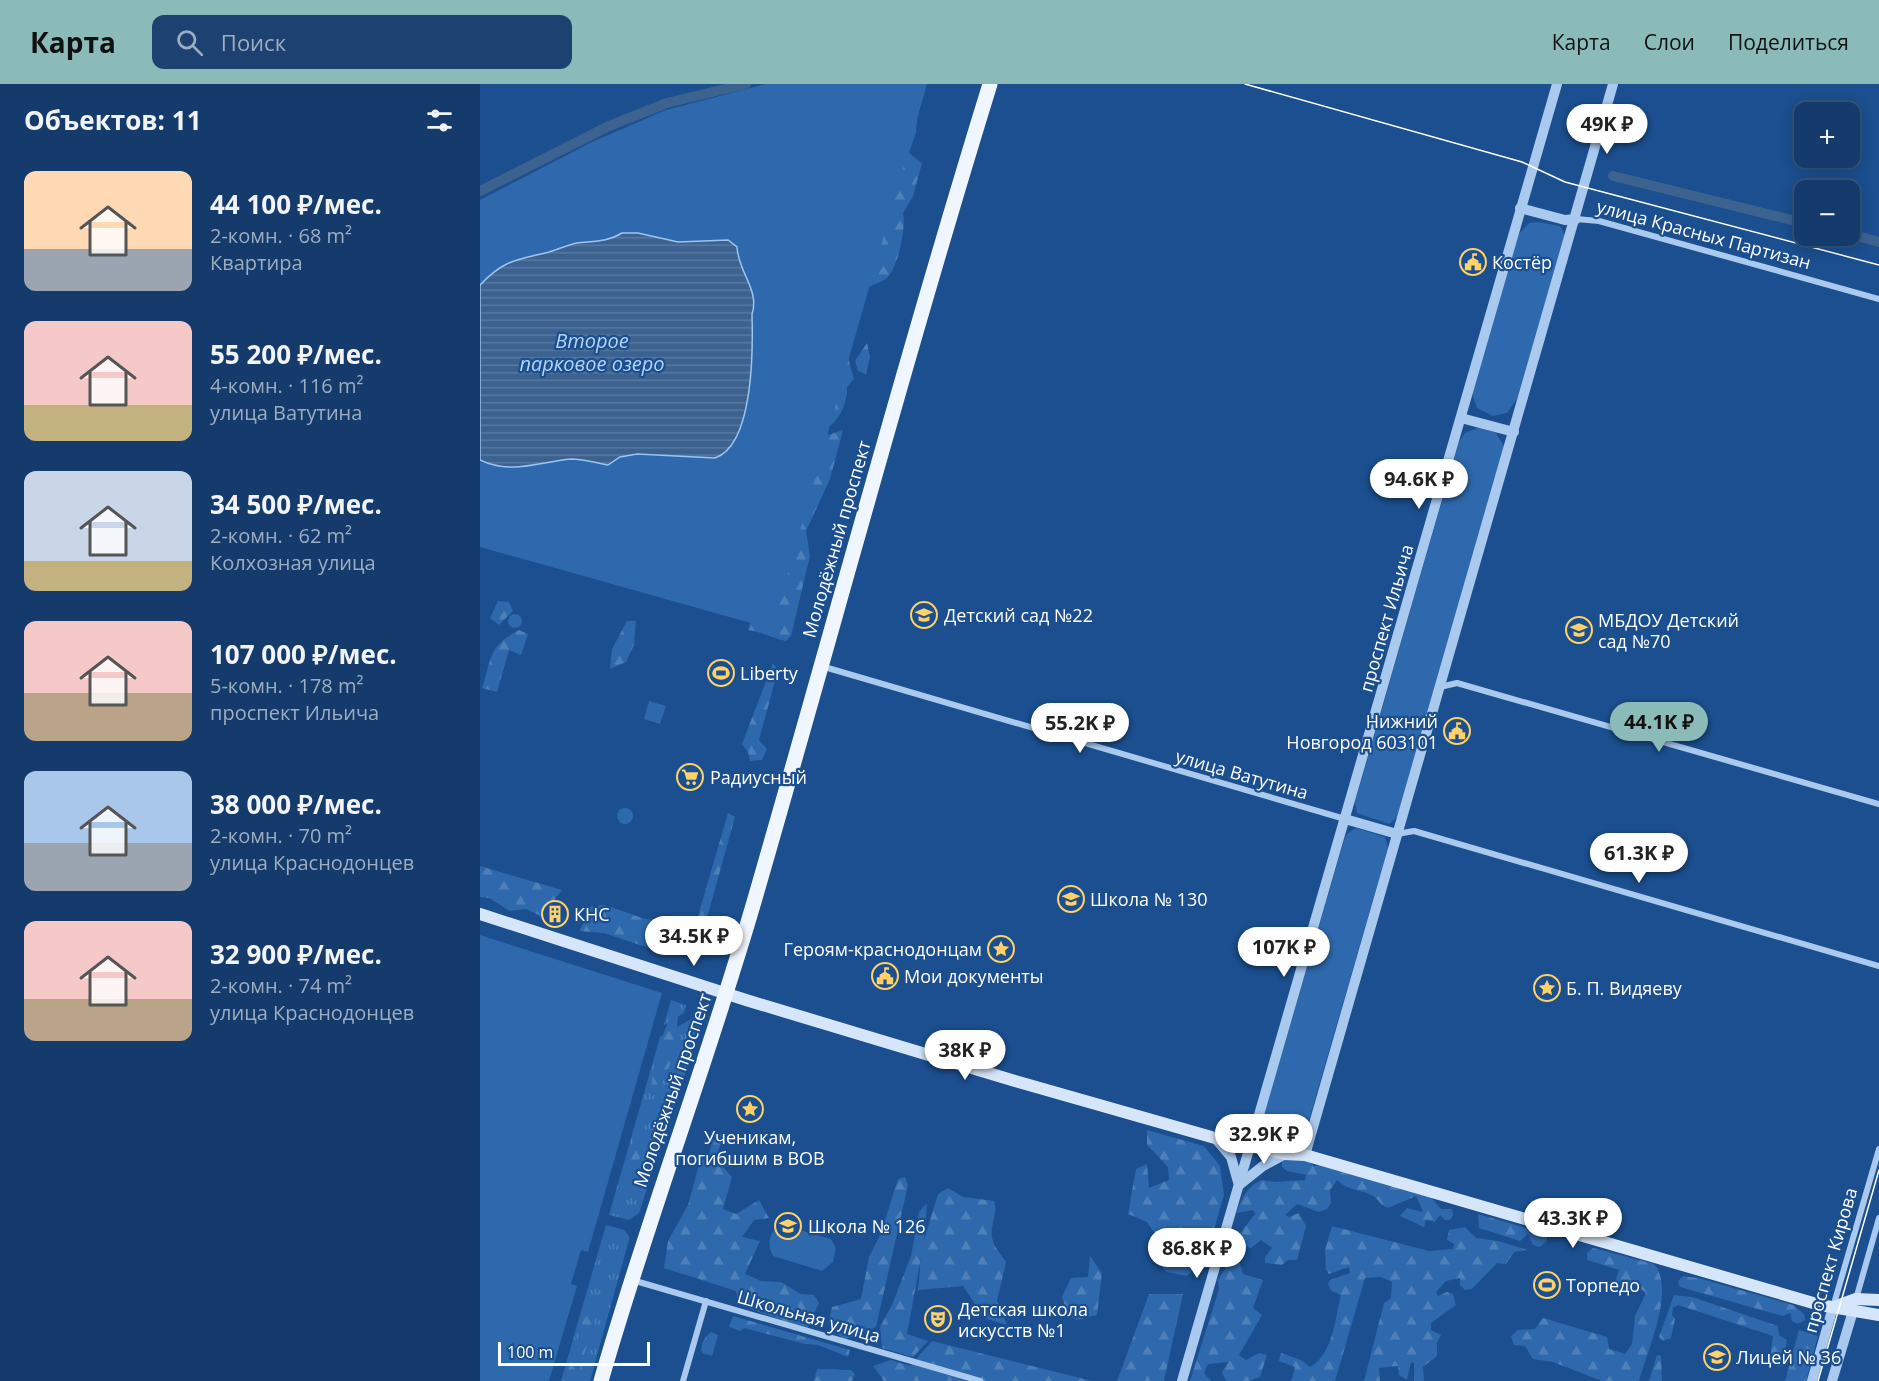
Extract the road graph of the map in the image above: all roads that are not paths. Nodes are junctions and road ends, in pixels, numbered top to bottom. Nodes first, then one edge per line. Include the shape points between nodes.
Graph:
1 (990, 84) edge
2 (1557, 84) edge
3 (1613, 84) edge
4 (1520, 208) junction
5 (1576, 219) junction
6 (1879, 299) edge
7 (1461, 418) junction
8 (1514, 432) junction
9 (821, 666) junction
10 (1440, 687) junction
11 (1879, 804) edge
12 (1345, 819) junction
13 (1397, 834) junction
14 (480, 914) edge
15 (1879, 966) edge
16 (725, 993) junction
17 (1215, 1138) junction
18 (1250, 1146) junction
19 (1879, 1149) edge
20 (1285, 1154) junction
21 (1305, 1155) junction
22 (1239, 1185) junction
23 (1879, 1218) edge
24 (630, 1279) junction
25 (1879, 1300) edge
26 (706, 1301) junction
27 (1854, 1305) junction
28 (1833, 1307) junction
29 (1879, 1315) edge
30 (601, 1381) edge
31 (683, 1381) edge
32 (980, 1381) edge
33 (1182, 1381) edge
34 (1812, 1381) edge
35 (1832, 1381) edge

1 - 9 main road, Молодёжный проспект via 909,352
2 - 4 street, проспект Ильича
3 - 5 street
4 - 5 street, улица Красных Партизан via 1565,220
4 - 7 street, проспект Ильича
5 - 6 street, улица Красных Партизан via 1634,230
5 - 8 street
7 - 8 street
7 - 12 street, проспект Ильича
8 - 10 street
9 - 12 street, улица Ватутина
9 - 16 main road, Молодёжный проспект
10 - 11 street via 1457,683
10 - 13 street
12 - 13 street
12 - 18 street, проспект Ильича
13 - 15 street via 1414,831
13 - 21 street
14 - 16 main road
16 - 17 main road
16 - 24 main road, Молодёжный проспект
17 - 18 main road
17 - 22 street via 1230,1157
18 - 20 main road
18 - 22 street, проспект Ильича
19 - 28 street, проспект Кирова
20 - 21 main road
20 - 22 street
21 - 28 main road
22 - 33 street, проспект Ильича
23 - 27 street, проспект Кирова
24 - 26 street, Школьная улица
24 - 30 main road, Молодёжный проспект
25 - 27 main road
26 - 31 street
26 - 32 street, Школьная улица
27 - 28 main road
27 - 29 main road
27 - 35 street, проспект Кирова
28 - 34 street, проспект Кирова

